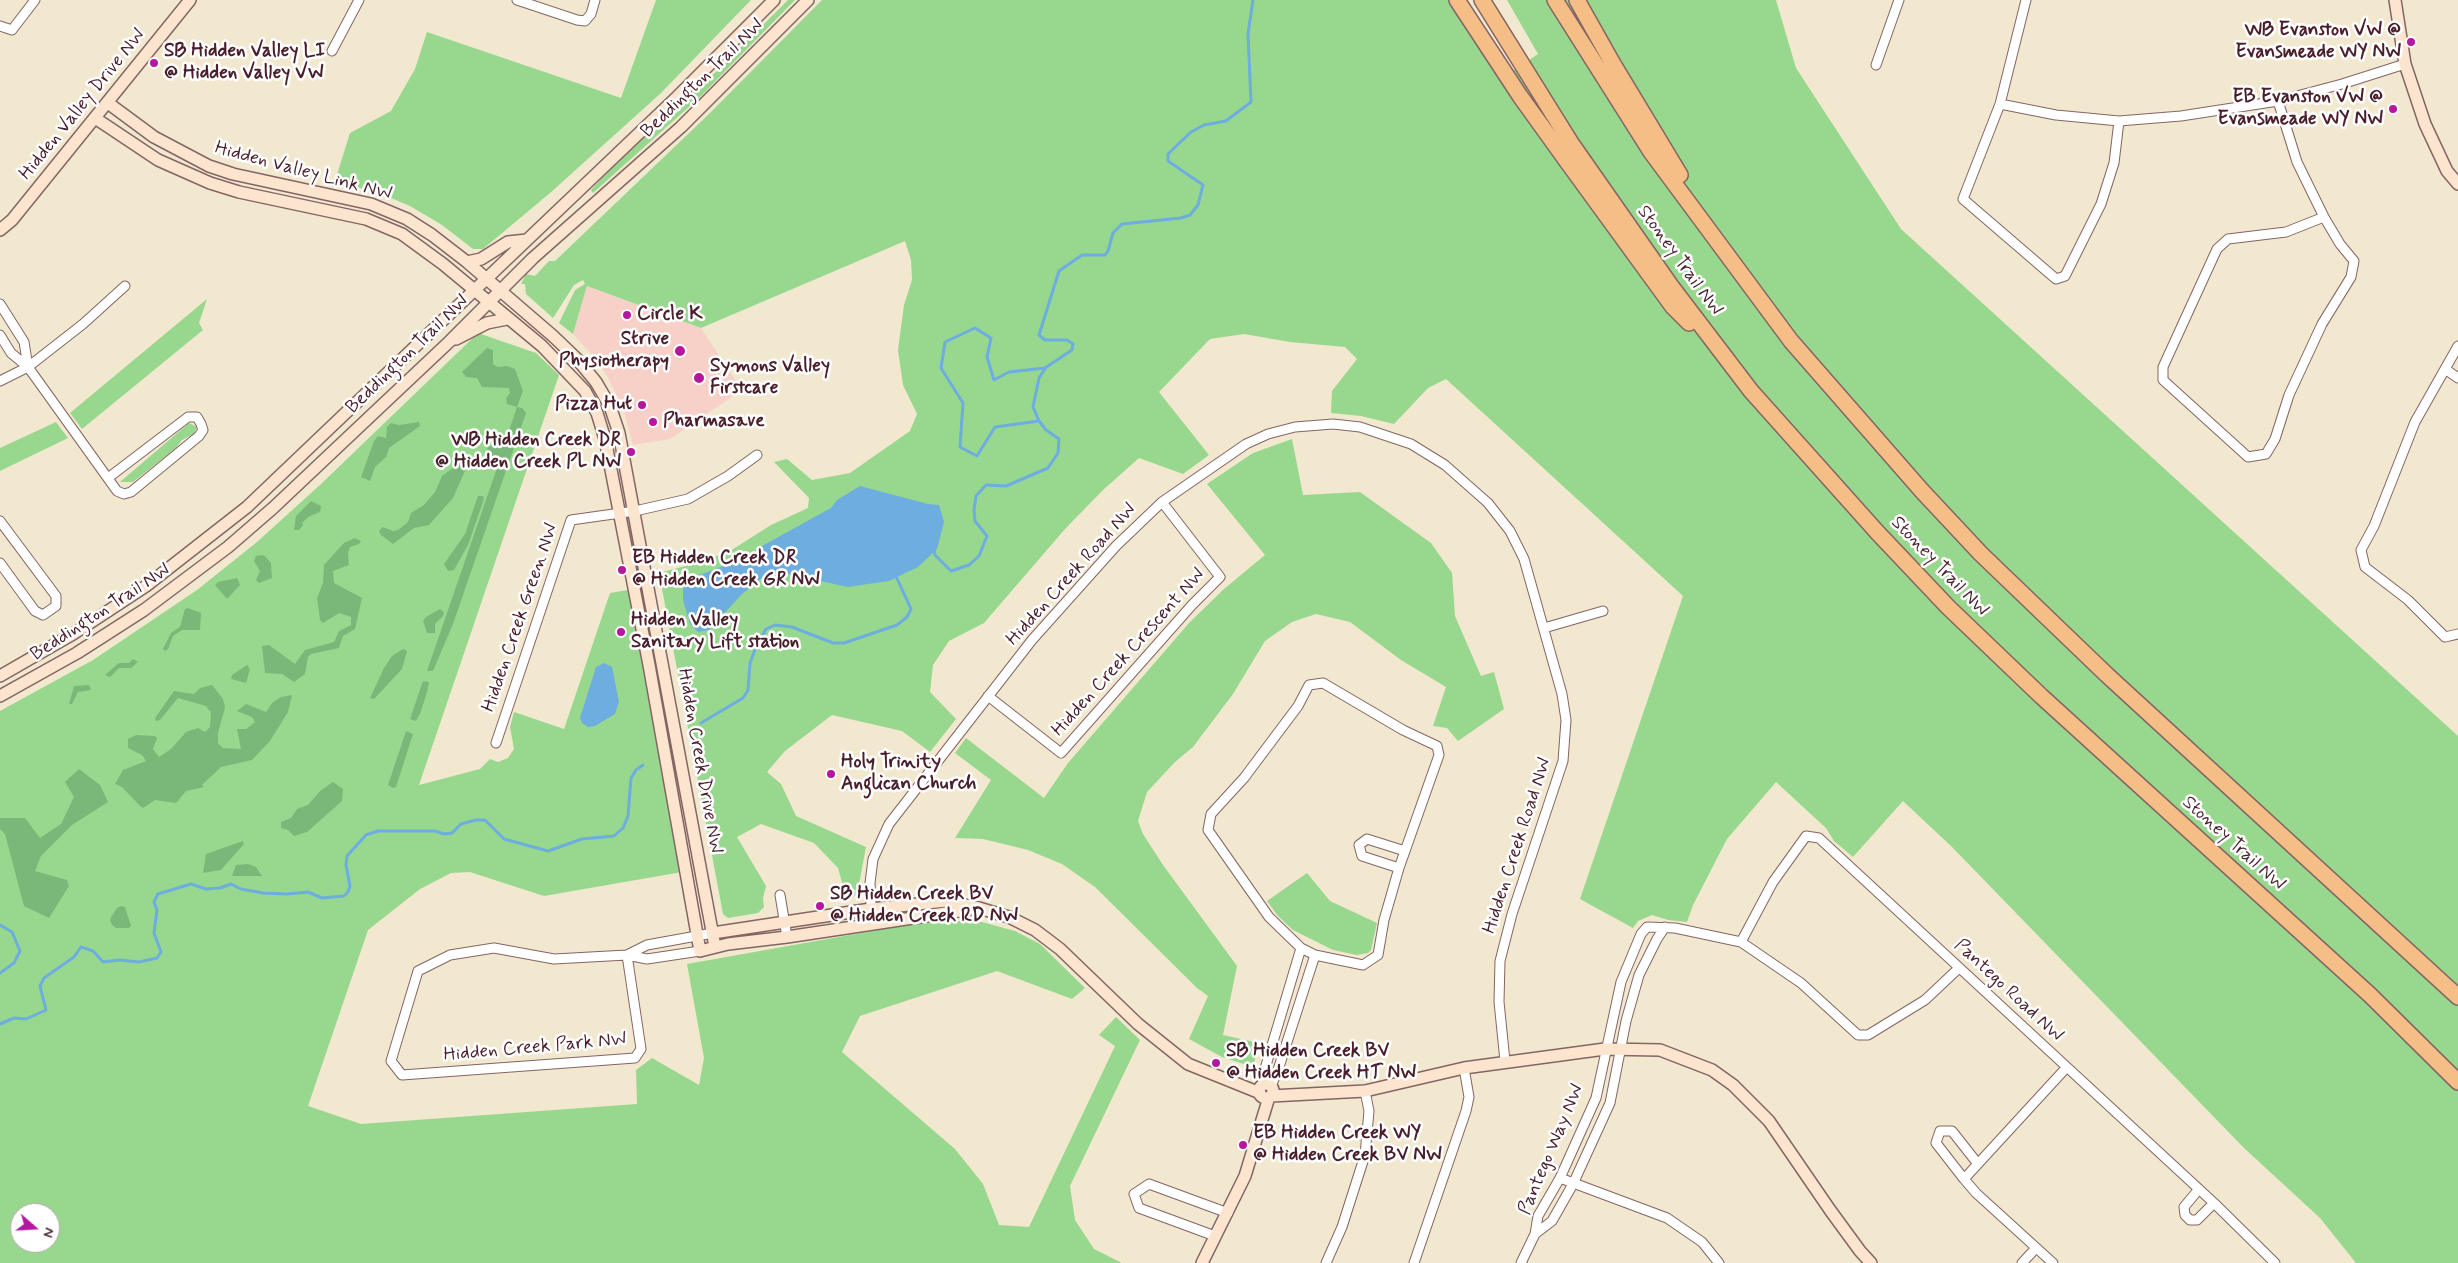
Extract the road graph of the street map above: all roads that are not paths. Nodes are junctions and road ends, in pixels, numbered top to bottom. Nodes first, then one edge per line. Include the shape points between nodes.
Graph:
1 (35, 0) edge
2 (190, 0) edge
3 (359, 0) edge
4 (517, 0) edge
5 (595, 0) edge
6 (774, 0) edge
7 (808, 0) edge
8 (1457, 0) edge
9 (1482, 0) edge
10 (1556, 0) edge
11 (1577, 0) edge
12 (1899, 0) edge
13 (2026, 0) edge
14 (2395, 0) edge
15 (0, 26) edge
16 (332, 51) dead end
17 (2405, 64) junction
18 (1876, 65) dead end
19 (2278, 101) junction
20 (108, 103) junction
21 (2000, 104) junction
22 (95, 118) junction
23 (2119, 121) junction
24 (2458, 184) edge
25 (2324, 217) junction
26 (0, 230) edge
27 (527, 240) junction
28 (467, 262) junction
29 (485, 279) junction
30 (125, 286) dead end
31 (474, 290) junction
32 (500, 291) junction
33 (488, 302) junction
34 (0, 304) edge
35 (507, 319) junction
36 (1783, 330) junction
37 (0, 335) edge
38 (449, 342) junction
39 (2458, 346) edge
40 (1724, 357) junction
41 (28, 367) junction
42 (2445, 369) junction
43 (2458, 378) edge
44 (0, 381) edge
45 (610, 406) junction
46 (597, 412) junction
47 (757, 455) dead end
48 (108, 478) junction
49 (1162, 502) junction
50 (635, 511) junction
51 (619, 513) junction
52 (0, 521) edge
53 (0, 563) edge
54 (1603, 611) dead end
55 (655, 619) junction
56 (639, 623) junction
57 (1544, 628) junction
58 (2458, 634) edge
59 (0, 676) edge
60 (0, 696) edge
61 (988, 696) junction
62 (496, 743) dead end
63 (1405, 851) junction
64 (1399, 868) junction
65 (780, 895) dead end
66 (979, 908) junction
67 (871, 909) junction
68 (872, 923) junction
69 (784, 924) junction
70 (1665, 927) junction
71 (713, 933) junction
72 (698, 935) junction
73 (787, 937) junction
74 (1741, 942) junction
75 (715, 946) junction
76 (1301, 948) junction
77 (700, 950) junction
78 (627, 955) junction
79 (1315, 955) junction
80 (1960, 968) junction
81 (2458, 997) edge
82 (1605, 1049) junction
83 (1620, 1049) junction
84 (1505, 1061) junction
85 (1464, 1068) junction
86 (2066, 1068) junction
87 (2458, 1082) edge
88 (1266, 1091) junction
89 (1366, 1091) junction
90 (1978, 1164) junction
91 (1560, 1178) junction
92 (1964, 1179) junction
93 (1573, 1184) junction
94 (2199, 1189) junction
95 (2214, 1203) junction
96 (1228, 1213) junction
97 (1535, 1234) junction
98 (1215, 1236) junction
99 (2044, 1257) edge
100 (1202, 1263) edge
101 (1326, 1263) edge
102 (1414, 1263) edge
103 (1521, 1263) edge
104 (1719, 1263) edge
105 (1871, 1263) edge
106 (2022, 1263) edge
107 (2275, 1263) edge

1 - 15 street via 12,30
2 - 20 street, Hidden Valley Drive NW
3 - 16 street
4 - 5 street via 585,20 591,14
6 - 27 street, Beddington Trail NW
7 - 32 street, Beddington Trail NW via 681,127
8 - 40 highway via 1520,96 1673,307
9 - 40 highway, Stoney Trail NW via 1571,143
10 - 36 highway, Stoney Trail NW via 1651,152
11 - 36 highway via 1668,158
12 - 18 street
13 - 21 street
14 - 17 street
17 - 19 street
17 - 24 street via 2425,124 2447,171
19 - 23 street via 2181,116
19 - 25 street via 2297,162
20 - 22 street, Hidden Valley Drive NW
20 - 28 street, Hidden Valley Link NW via 154,137 209,166 371,204 407,219
21 - 23 street via 2056,115
21 - 23 street via 1963,199 2056,279 2065,276 2101,204 2114,163
22 - 26 street, Hidden Valley Drive NW via 12,220
22 - 31 street, Hidden Valley Link NW via 158,160 210,183 366,219 402,234
25 - 25 street via 2354,261 2351,277 2322,324 2289,396 2275,439 2266,454 2248,457 2163,380 2163,367 2217,250 2228,239 2286,232
27 - 28 street via 508,242 481,259
27 - 29 street, Beddington Trail NW
28 - 29 street, Hidden Valley Link NW
29 - 31 street, Beddington Trail NW
29 - 32 street, Hidden Creek Drive NW
30 - 41 street
31 - 33 street, Hidden Valley Link NW
31 - 59 street, Beddington Trail NW via 220,530 107,612
32 - 33 street, Beddington Trail NW
32 - 45 street, Hidden Creek Drive NW via 577,359
33 - 35 street, Hidden Creek Drive NW
33 - 38 street, Beddington Trail NW
34 - 41 street via 24,342
35 - 38 street via 487,323
35 - 46 street, Hidden Creek Drive NW via 560,363 585,391
36 - 81 highway, Stoney Trail NW via 1981,554 2107,675
37 - 41 street via 12,353
38 - 60 street, Beddington Trail NW via 273,508 210,561 137,615
39 - 42 street
40 - 87 highway, Stoney Trail NW via 1871,525 1948,607 2048,703 2370,996
41 - 44 street
41 - 48 street
42 - 43 street
42 - 58 street via 2415,422 2374,526 2361,550 2364,567 2408,600 2445,637
45 - 46 street
45 - 50 street, Hidden Creek Drive NW via 619,433
46 - 51 street, Hidden Creek Drive NW
47 - 50 street via 688,499
48 - 48 street via 117,491 131,492 199,436 203,430 197,417 188,417
49 - 57 street, Hidden Creek Road NW via 1226,457 1268,434 1295,427 1333,424 1380,431 1411,444 1445,465 1488,504 1510,531 1524,558
49 - 61 street, Hidden Creek Road NW via 1116,546 1032,640
49 - 61 street, Hidden Creek Crescent NW via 1220,577 1061,753
50 - 51 street
50 - 55 street, Hidden Creek Drive NW
51 - 56 street, Hidden Creek Drive NW
51 - 62 street, Hidden Creek Green NW via 571,520
52 - 53 street via 56,596 56,606 43,615 36,611
54 - 57 street
55 - 56 street
55 - 71 street, Hidden Creek Drive NW
56 - 72 street, Hidden Creek Drive NW
57 - 84 street, Hidden Creek Road NW via 1566,720 1563,760 1512,914 1500,962 1499,1002
61 - 67 street, Hidden Creek Road NW via 880,838 873,859
63 - 64 street
63 - 64 street via 1367,839 1359,845 1362,856
63 - 76 street via 1440,755 1437,746 1323,683 1309,685 1298,706 1249,771 1211,814 1208,830 1269,918
64 - 79 street via 1378,955 1363,964
65 - 69 street
66 - 67 street via 946,901
66 - 68 street
66 - 88 street via 1009,917 1035,930 1060,949 1161,1044 1188,1064
67 - 68 street, Hidden Creek Road NW
67 - 69 street
68 - 73 street
69 - 71 street
69 - 73 street
70 - 74 street
70 - 82 street, Pantego Way NW via 1648,927 1641,934 1621,982
70 - 83 street, Pantego Way NW via 1639,976
71 - 72 street
71 - 75 street, Hidden Creek Drive NW
72 - 77 street, Hidden Creek Drive NW
72 - 78 street via 647,945
73 - 75 street
74 - 80 street via 1801,983 1858,1035 1868,1035 1925,1000
74 - 80 street, Pantego Road NW via 1773,882 1806,836 1818,838
75 - 77 street
76 - 79 street
76 - 88 street via 1264,1072
77 - 78 street via 647,959
78 - 78 street, Hidden Creek Park NW via 554,959 494,948 450,955 418,971 392,1061 402,1075 635,1058 642,1049
79 - 88 street via 1278,1070
80 - 86 street, Pantego Road NW
82 - 83 street
82 - 84 street
82 - 91 street, Pantego Way NW via 1596,1098
83 - 93 street, Pantego Way NW via 1610,1103
83 - 105 street via 1660,1050 1712,1070 1733,1085 1769,1121
84 - 85 street
85 - 89 street
85 - 102 street via 1468,1097 1466,1111
86 - 90 street
86 - 94 street, Pantego Road NW
88 - 89 street via 1299,1094
88 - 96 street via 1245,1176
89 - 101 street via 1370,1111 1365,1155 1342,1227
90 - 92 street
90 - 92 street via 1952,1131 1940,1132 1936,1143
91 - 93 street
91 - 97 street, Pantego Way NW via 1538,1216
92 - 99 street
93 - 97 street, Pantego Way NW via 1552,1221
93 - 104 street via 1667,1218 1702,1242
94 - 95 street, Pantego Road NW
94 - 95 street via 2184,1207 2190,1220 2197,1220
95 - 107 street, Pantego Road NW
96 - 98 street
96 - 98 street via 1149,1184 1134,1194 1139,1208
97 - 103 street, Pantego Way NW
98 - 100 street
99 - 106 street

